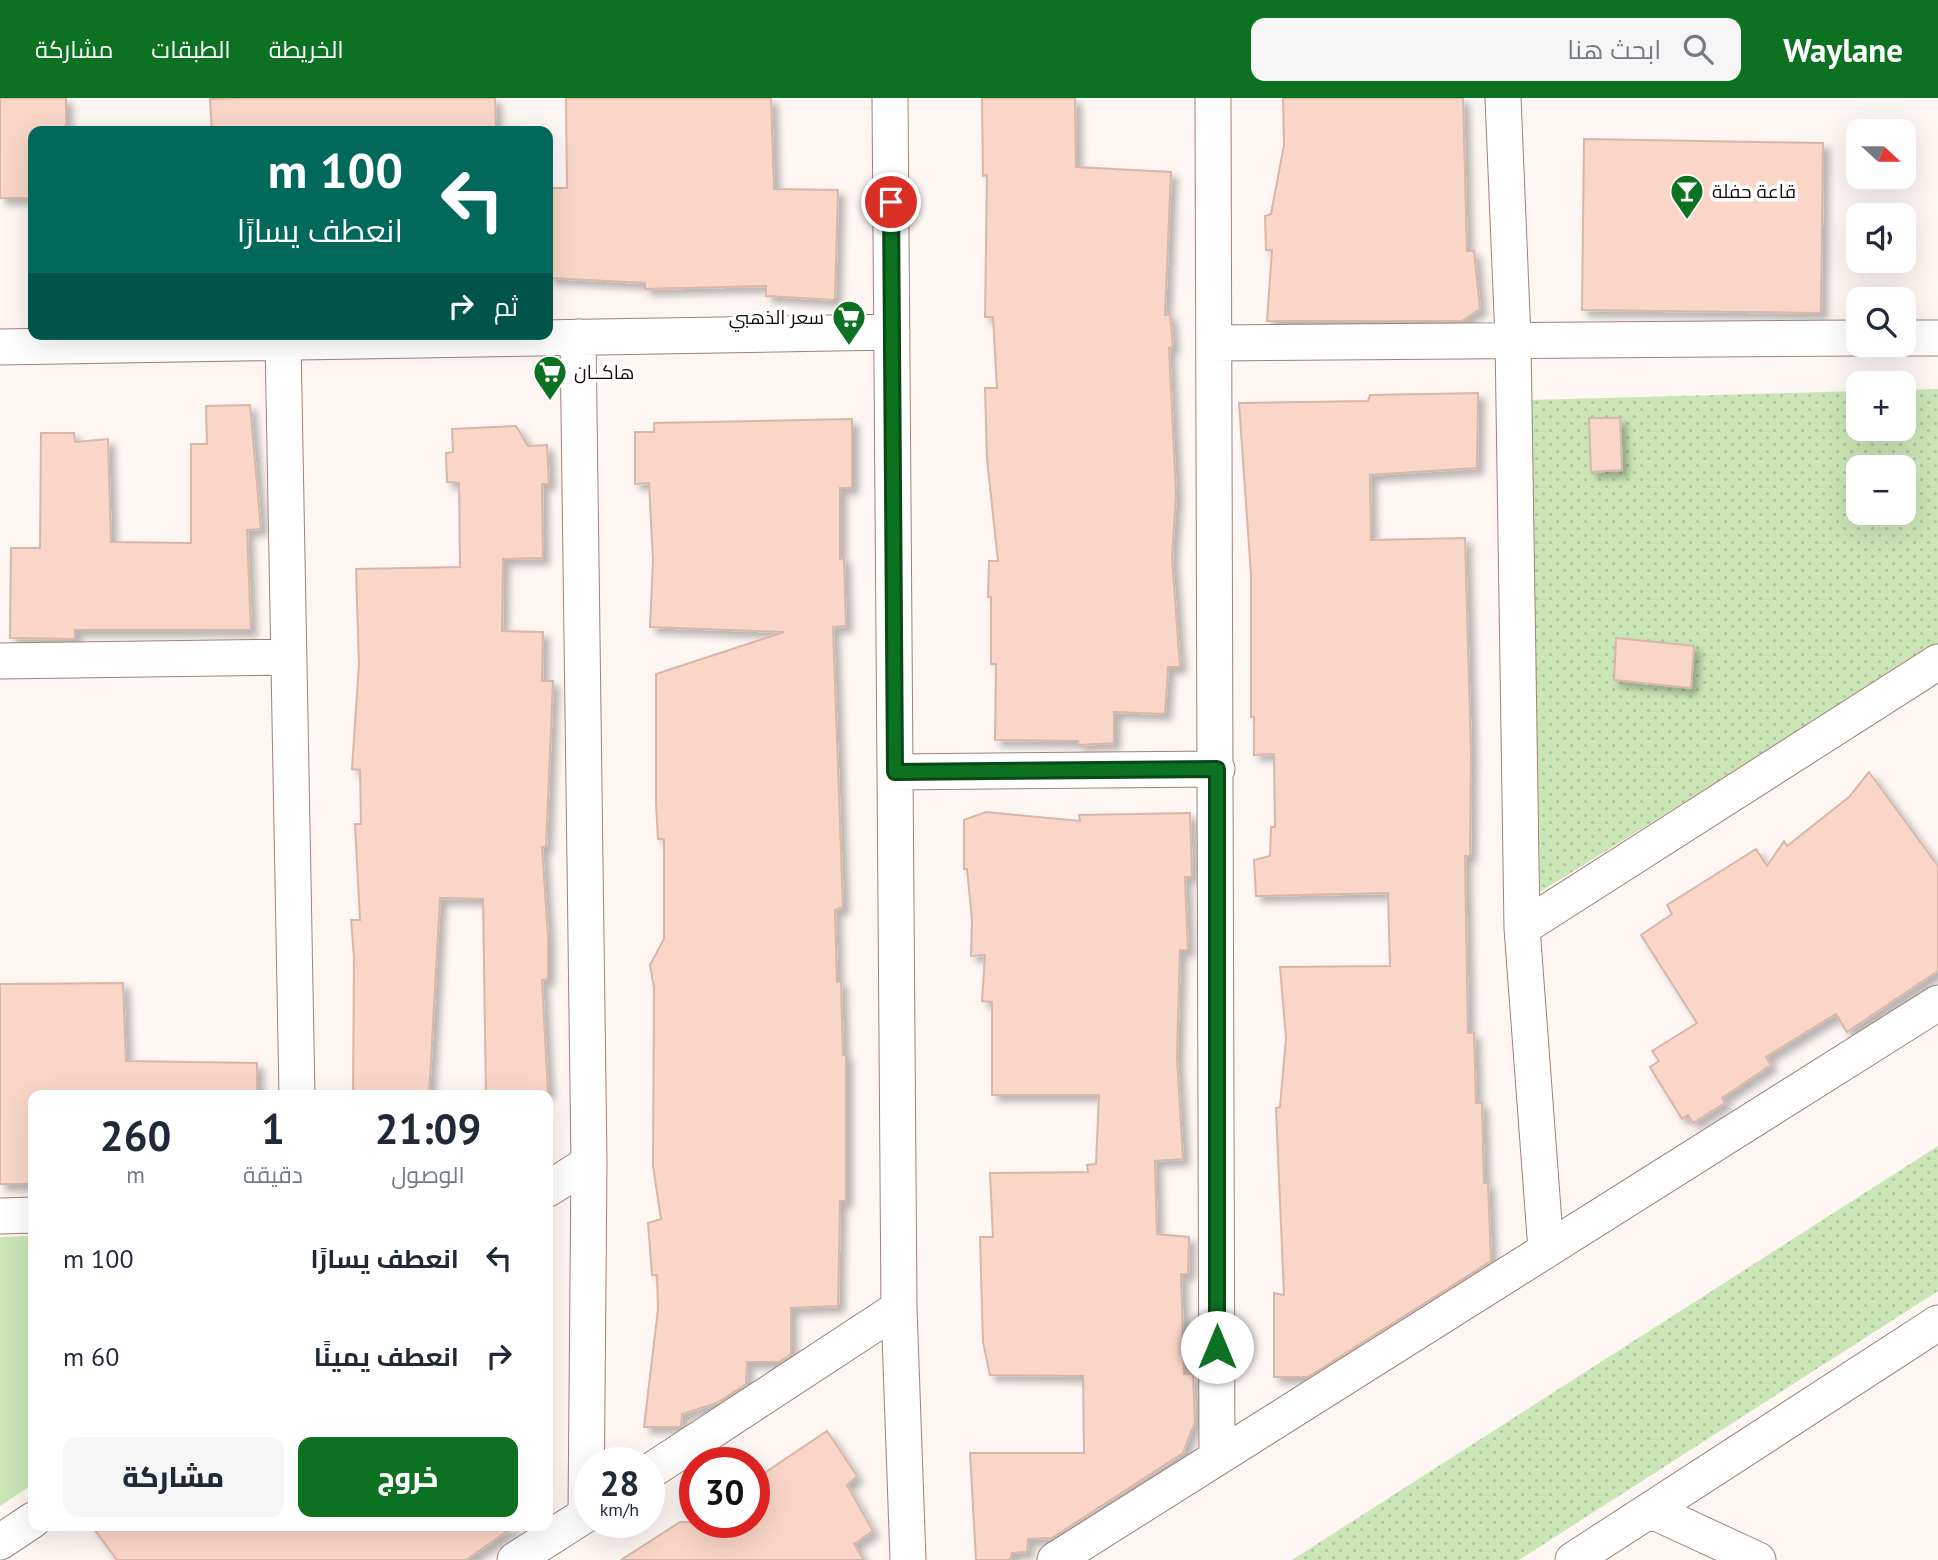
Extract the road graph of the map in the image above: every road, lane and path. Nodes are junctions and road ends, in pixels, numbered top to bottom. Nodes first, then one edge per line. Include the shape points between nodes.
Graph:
1 (890, 98) edge
2 (1213, 98) edge
3 (1503, 98) edge
4 (892, 332) junction
5 (553, 337) edge
6 (578, 337) junction
7 (1846, 338) edge
8 (1916, 338) edge
9 (1938, 338) edge
10 (401, 340) edge
11 (1513, 340) junction
12 (283, 342) junction
13 (1215, 343) junction
14 (0, 347) edge
15 (289, 657) junction
16 (0, 661) edge
17 (1938, 662) edge
18 (1217, 769) junction
19 (895, 772) junction
20 (1522, 928) junction
21 (1938, 1003) edge
22 (297, 1090) edge
23 (589, 1163) junction
24 (553, 1186) edge
25 (28, 1215) edge
26 (0, 1216) edge
27 (1546, 1250) junction
28 (899, 1308) junction
29 (1938, 1323) edge
30 (588, 1447) edge
31 (1217, 1458) junction
32 (665, 1462) edge
33 (1650, 1510) junction
34 (574, 1522) edge
35 (28, 1523) edge
36 (0, 1542) edge
37 (515, 1560) edge
38 (908, 1560) edge
39 (1055, 1560) edge
40 (1573, 1560) edge
41 (1758, 1560) edge

1 - 4 street
2 - 13 street
3 - 11 street
4 - 6 street
4 - 19 street
5 - 6 street
6 - 23 street
7 - 11 street
8 - 9 street
10 - 12 street
11 - 13 street
11 - 20 street
12 - 14 street
12 - 15 street
13 - 18 street
15 - 16 street
15 - 22 street
17 - 20 street
18 - 19 street
18 - 31 street
19 - 28 street
20 - 27 street
21 - 27 street
23 - 24 street
23 - 30 street
25 - 26 street
27 - 31 street
28 - 32 street
28 - 38 street
29 - 33 street
31 - 39 street
33 - 40 street
33 - 41 street
34 - 37 street
35 - 36 street

